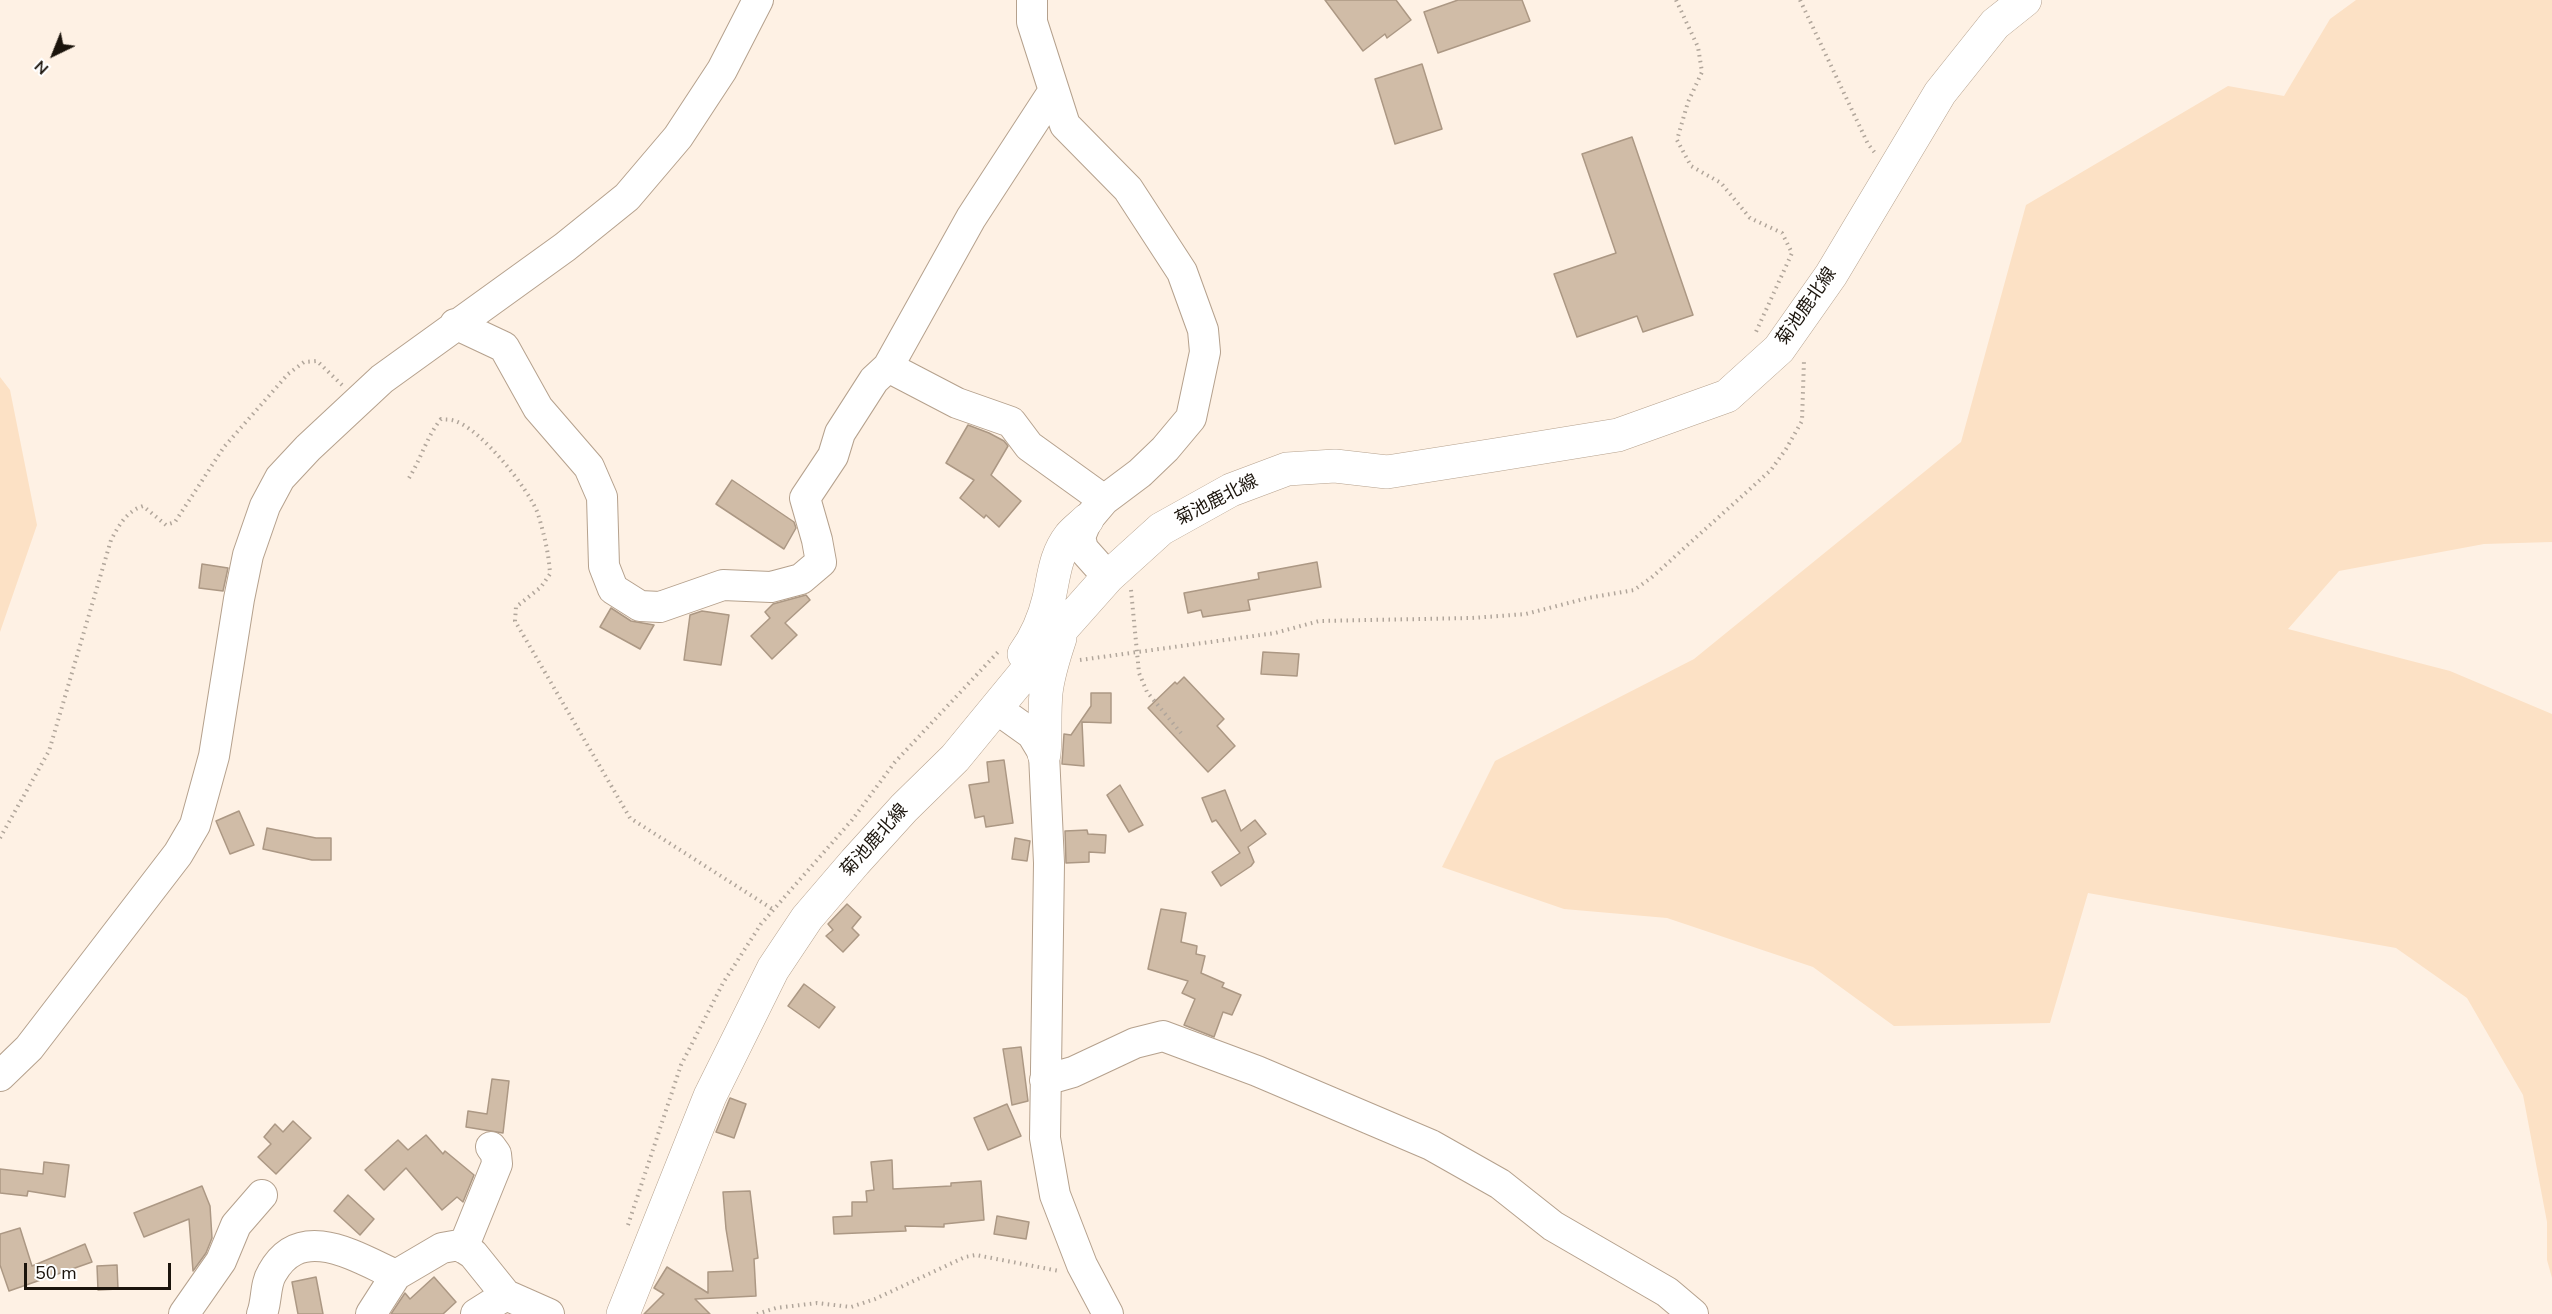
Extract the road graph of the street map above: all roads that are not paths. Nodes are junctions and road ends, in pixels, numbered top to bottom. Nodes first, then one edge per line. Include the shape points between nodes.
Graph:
1 (758, 0) edge
2 (1032, 0) edge
3 (2025, 0) edge
4 (1053, 92) junction
5 (455, 324) junction
6 (888, 367) junction
7 (1096, 510) junction
8 (1112, 573) junction
9 (1063, 628) junction
10 (989, 718) junction
11 (1044, 754) junction
12 (0, 1076) edge
13 (1045, 1080) junction
14 (491, 1147) dead end
15 (262, 1195) dead end
16 (463, 1248) junction
17 (396, 1275) junction
18 (506, 1295) junction
19 (184, 1314) edge
20 (262, 1314) edge
21 (371, 1314) edge
22 (476, 1314) edge
23 (549, 1314) edge
24 (623, 1314) edge
25 (1108, 1314) edge
26 (1693, 1314) edge

1 - 5 street via 716,80 678,137 627,197 565,247
2 - 4 street via 1032,22
3 - 8 main road, 菊池鹿北線 via 1995,24 1940,93 1831,275 1779,349 1727,396 1618,435 1387,472 1335,466 1287,469 1231,490 1161,529
4 - 6 street via 971,218
4 - 7 street via 1065,125 1128,189 1182,272 1203,330 1205,352 1191,418 1165,449
5 - 6 street via 504,347 538,408 589,467 602,497 604,566 613,589 640,606 660,607 723,585 771,587 801,579 821,562 805,498 833,456 840,433 874,380
5 - 12 street via 382,379 280,478 265,506 248,555 214,756 195,825 178,854 30,1048
6 - 7 street via 957,403 1011,422 1029,446
7 - 8 street via 1080,537 1083,549
7 - 10 main road via 1070,535 1060,551 1038,635 1013,670
8 - 9 main road, 菊池鹿北線
9 - 10 main road, 菊池鹿北線
9 - 11 main road via 1046,694
10 - 11 street via 1032,734
10 - 24 main road, 菊池鹿北線 via 855,862 807,918 773,969 710,1096
11 - 13 street via 1048,863
13 - 25 street via 1045,1138 1055,1195 1082,1265
13 - 26 street via 1073,1072 1135,1043 1163,1036 1431,1145 1500,1184 1553,1226 1667,1292
14 - 16 street via 497,1164
15 - 19 street via 236,1225 221,1261
16 - 17 street via 442,1248
16 - 18 street via 473,1254
17 - 20 street via 331,1247 304,1245 284,1257 270,1275
17 - 21 street
18 - 22 street
18 - 23 street

